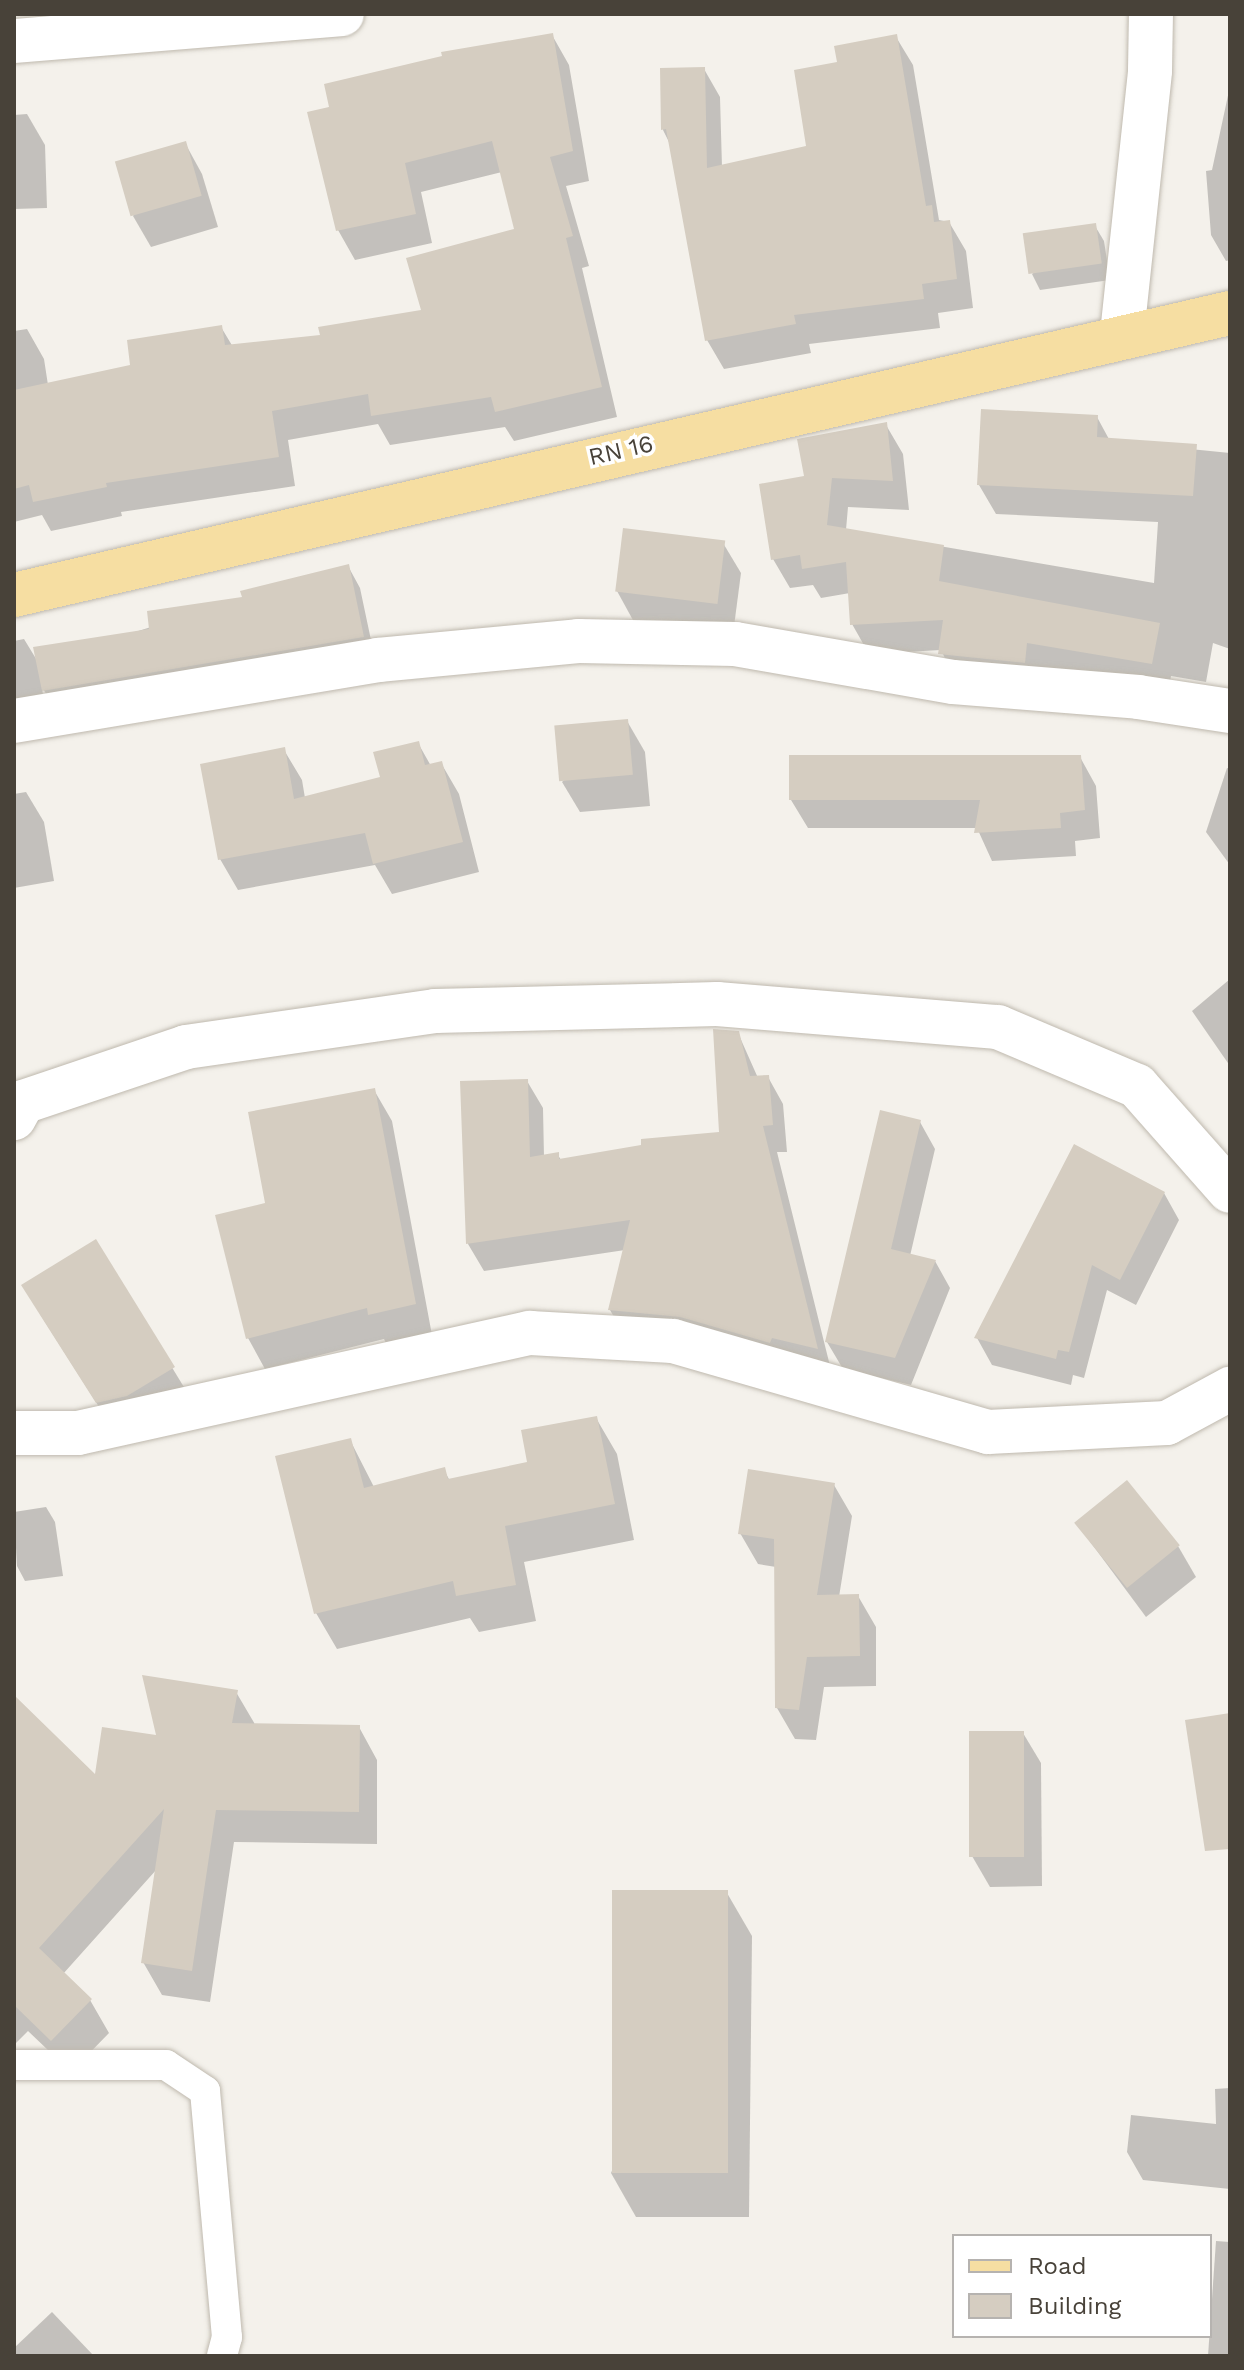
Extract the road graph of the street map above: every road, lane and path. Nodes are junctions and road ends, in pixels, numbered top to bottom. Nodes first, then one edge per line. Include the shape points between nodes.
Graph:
1 (342, 14) edge
2 (1151, 14) edge
3 (14, 41) edge
4 (1230, 313) edge
5 (1122, 334) junction
6 (14, 595) edge
7 (1230, 711) edge
8 (14, 721) edge
9 (17, 1104) edge
10 (1230, 1191) edge
11 (1230, 1389) edge
12 (14, 1433) edge
13 (14, 2065) edge
14 (222, 2356) edge

1 - 3 street
2 - 5 street via 1150,70
4 - 5 main road, RN 16 / RN 16
5 - 6 main road, RN 16 / RN 16
7 - 8 street via 1138,697 953,682 735,644 578,641 378,660
9 - 10 street via 186,1047 435,1011 717,1004 998,1027 1137,1086
11 - 12 street via 1167,1423 988,1432 673,1341 530,1333 78,1433
13 - 14 lane via 166,2065 205,2091 227,2337

